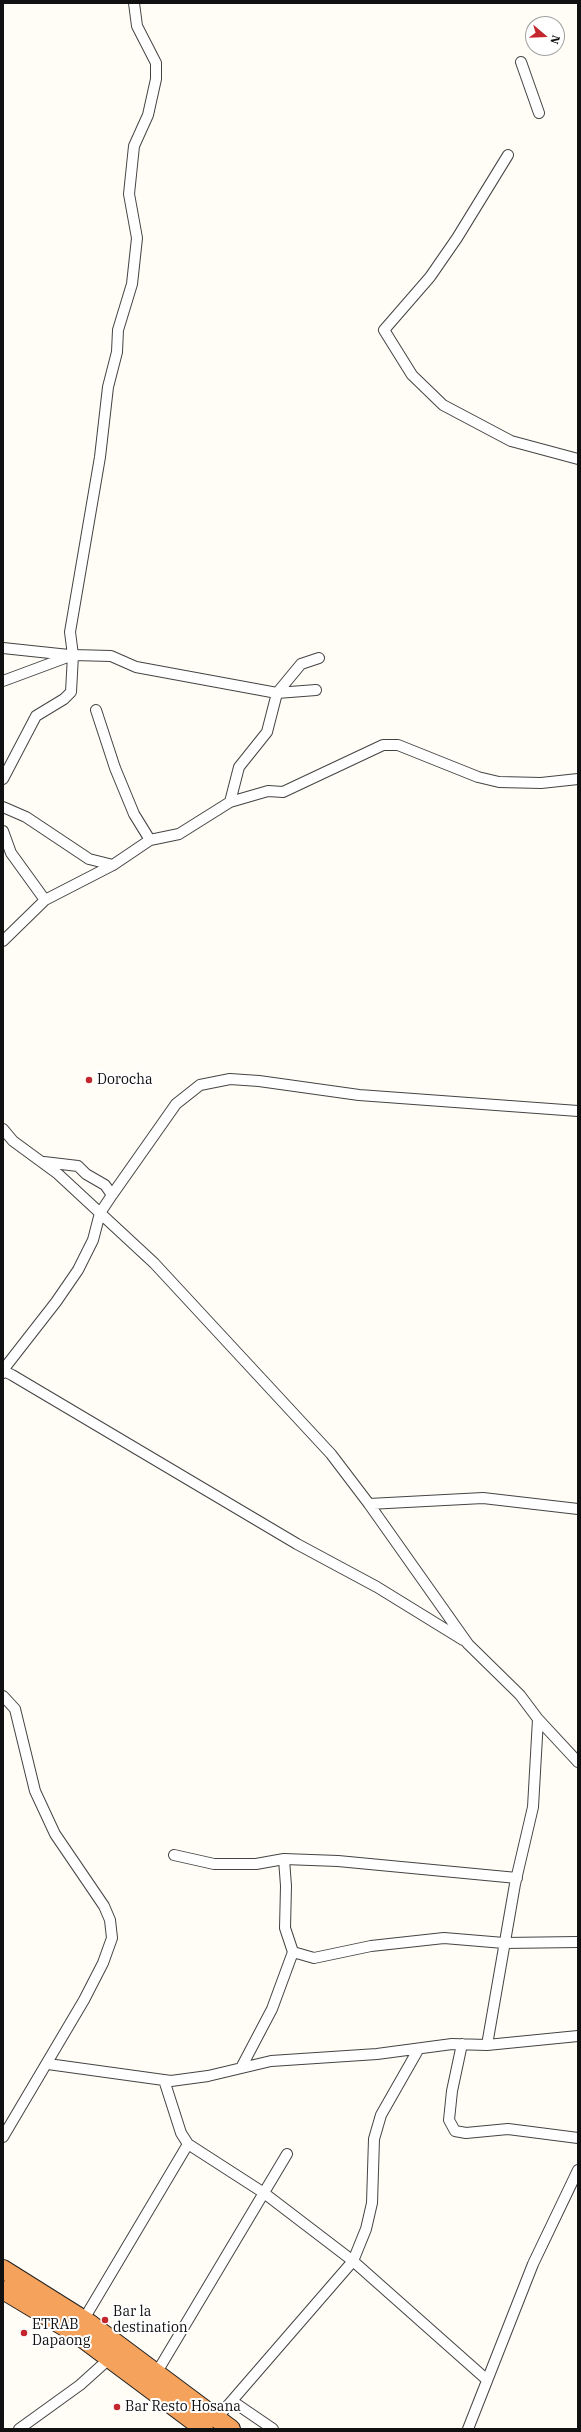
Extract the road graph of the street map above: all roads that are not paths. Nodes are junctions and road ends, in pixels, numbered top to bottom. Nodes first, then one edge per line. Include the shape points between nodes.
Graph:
1 (134, 3) edge
2 (521, 62) dead end
3 (539, 113) dead end
4 (508, 155) dead end
5 (578, 459) edge
6 (3, 648) edge
7 (73, 656) junction
8 (319, 658) dead end
9 (3, 681) edge
10 (316, 690) dead end
11 (278, 693) junction
12 (96, 710) dead end
13 (3, 778) edge
14 (578, 779) edge
15 (230, 802) junction
16 (3, 807) edge
17 (3, 831) edge
18 (150, 840) junction
19 (113, 865) junction
20 (45, 900) junction
21 (3, 941) edge
22 (578, 1111) edge
23 (3, 1129) edge
24 (44, 1162) junction
25 (112, 1195) junction
26 (100, 1213) junction
27 (3, 1371) edge
28 (369, 1504) junction
29 (578, 1509) edge
30 (468, 1644) junction
31 (3, 1696) edge
32 (538, 1719) junction
33 (578, 1762) edge
34 (174, 1855) dead end
35 (284, 1859) junction
36 (516, 1878) junction
37 (578, 1942) edge
38 (504, 1943) junction
39 (293, 1952) junction
40 (578, 2036) edge
41 (462, 2044) junction
42 (487, 2045) junction
43 (418, 2050) junction
44 (48, 2064) junction
45 (242, 2066) junction
46 (164, 2080) junction
47 (3, 2138) edge
48 (578, 2138) edge
49 (188, 2144) junction
50 (287, 2154) dead end
51 (578, 2170) edge
52 (264, 2193) junction
53 (352, 2260) junction
54 (3, 2268) edge
55 (3, 2290) edge
56 (54, 2300) junction
57 (45, 2315) junction
58 (84, 2319) junction
59 (110, 2358) junction
60 (157, 2372) junction
61 (486, 2379) junction
62 (232, 2401) junction
63 (217, 2425) edge
64 (20, 2429) edge
65 (273, 2429) edge
66 (468, 2429) edge

1 - 7 street via 137,26 156,63 156,79 148,115 134,146 129,194 137,238 132,284 118,330 117,352 108,387 100,456 70,632
2 - 3 street
4 - 5 street via 430,277 384,330 412,375 443,406 511,441
6 - 7 street
7 - 9 street
7 - 11 street via 111,656 136,667
7 - 13 street via 71,692 36,716
8 - 11 street via 301,664
10 - 11 street
11 - 15 street via 267,732 240,767
12 - 18 street via 115,768 134,814
14 - 15 street via 541,783 499,782 478,777 398,745 383,745 283,792 268,791
15 - 18 street via 179,834
16 - 19 street via 26,817 89,859
17 - 20 street via 11,853
18 - 19 street
19 - 20 street
20 - 21 street
22 - 25 street via 359,1095 230,1079 200,1085 176,1104
23 - 24 street via 13,1141
24 - 25 street via 78,1166 105,1185
24 - 26 street
25 - 26 street
26 - 27 street via 93,1240 78,1270
26 - 28 street via 154,1263 331,1454
27 - 30 street via 297,1544 377,1587
28 - 29 street via 483,1498
28 - 30 street
30 - 32 street via 520,1695
31 - 44 street via 15,1709 35,1791 55,1834 104,1906 110,1920 112,1938 103,1963
32 - 33 street
32 - 36 street via 533,1807
34 - 35 street via 214,1864 256,1864
35 - 36 street via 338,1861
35 - 39 street via 285,1928
36 - 38 street
37 - 38 street
38 - 39 street via 444,1938 371,1946 314,1958
38 - 42 street
39 - 45 street via 272,2009
40 - 42 street
41 - 42 street
41 - 43 street
41 - 48 street via 449,2120 455,2131 466,2133 508,2129
43 - 45 street via 286,2059
43 - 53 street via 381,2114 374,2139 372,2203 366,2229
44 - 46 street
44 - 47 street
45 - 46 street via 188,2079
46 - 49 street via 181,2133
49 - 52 street
49 - 58 street
50 - 52 street
51 - 61 street via 533,2264
52 - 53 street
52 - 60 street
53 - 61 street
53 - 62 street
54 - 56 highway
55 - 57 highway
56 - 57 highway
56 - 58 highway
57 - 59 highway
58 - 60 highway
59 - 63 highway
59 - 64 street via 80,2385
60 - 63 highway
61 - 66 street
62 - 63 street
62 - 65 street

